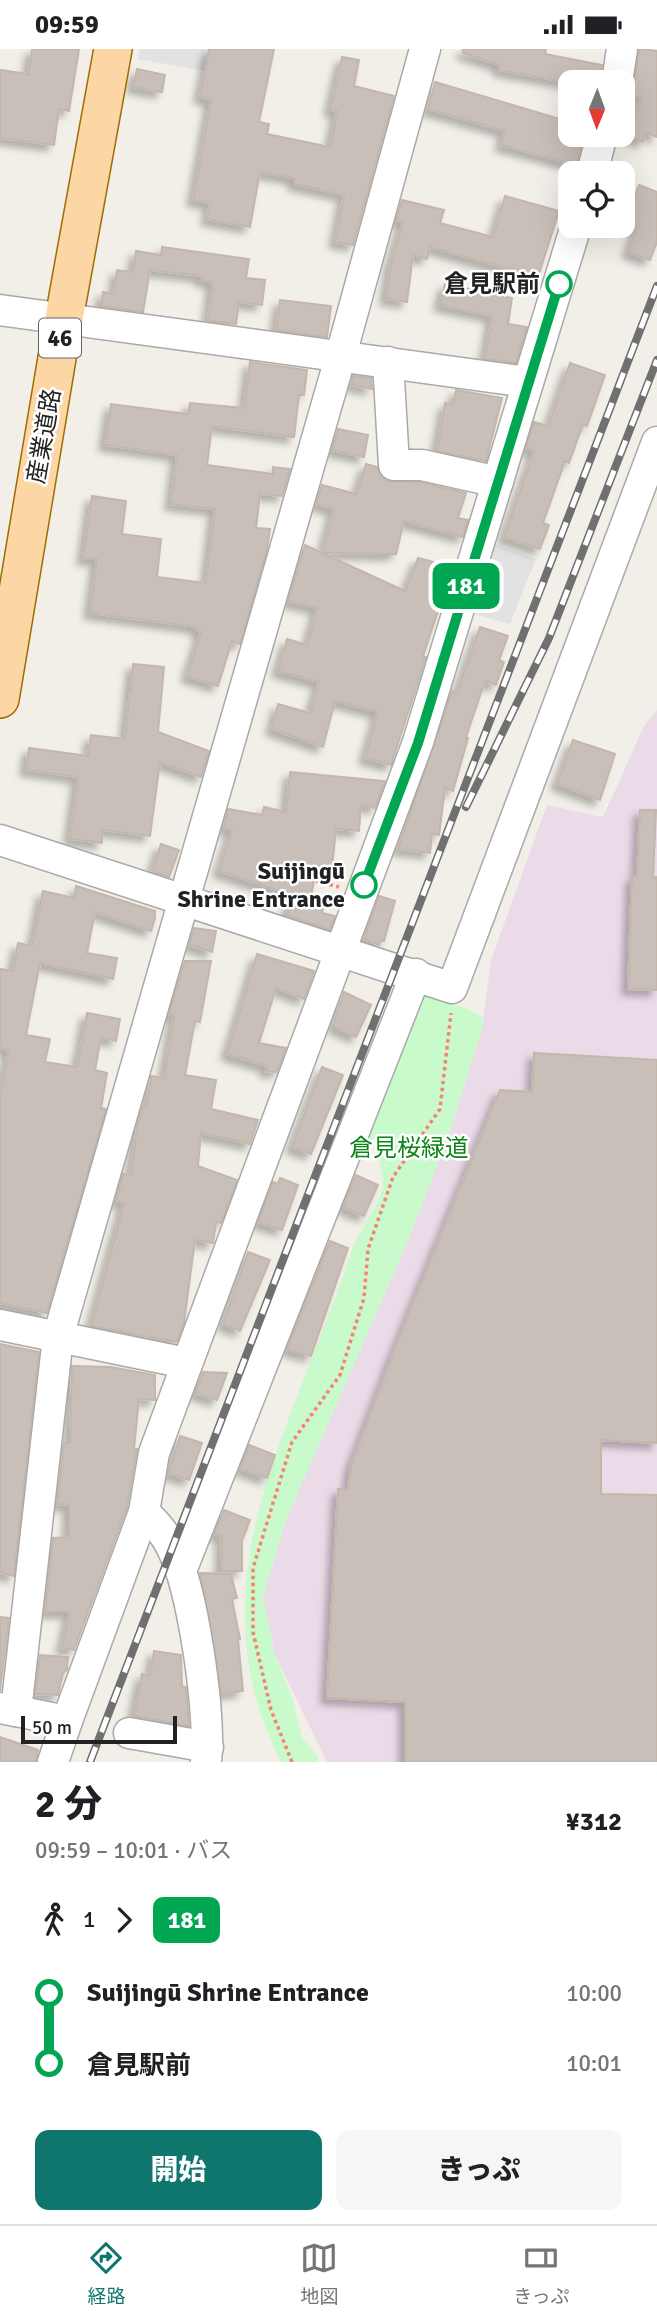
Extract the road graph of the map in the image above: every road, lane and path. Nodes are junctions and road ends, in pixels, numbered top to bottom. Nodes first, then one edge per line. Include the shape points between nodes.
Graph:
1 (113, 49) edge
2 (425, 49) edge
3 (622, 49) edge
4 (619, 70) edge
5 (572, 238) edge
6 (0, 310) edge
7 (64, 319) junction
8 (341, 355) junction
9 (388, 362) junction
10 (528, 382) junction
11 (657, 442) edge
12 (498, 482) junction
13 (0, 699) edge
14 (0, 840) edge
15 (316, 881) dead end
16 (334, 886) dead end
17 (182, 900) junction
18 (341, 949) junction
19 (416, 974) junction
20 (452, 988) junction
21 (0, 1325) edge
22 (58, 1336) junction
23 (187, 1363) junction
24 (144, 1512) junction
25 (181, 1571) junction
26 (8, 1710) edge
27 (67, 1721) junction
28 (129, 1733) dead end
29 (207, 1755) edge
30 (53, 1762) edge
31 (292, 1762) edge

1 - 7 main road, 産業道路 / 46
2 - 8 street
3 - 4 street
5 - 10 street
6 - 7 street
7 - 8 street
7 - 13 main road, 産業道路 / 46
8 - 9 street
8 - 17 street
9 - 10 street
9 - 12 street via 394,465 422,465
10 - 12 street
11 - 20 street
12 - 18 street via 418,743
14 - 17 street
15 - 16 path
17 - 18 street
17 - 22 street
18 - 19 street
18 - 23 street
19 - 20 street
19 - 25 street
20 - 31 path via 440,1109 393,1177 369,1249 364,1298 340,1375 292,1442 253,1568 253,1632 271,1710
21 - 22 street
22 - 23 street
22 - 26 street
23 - 24 street via 154,1453
24 - 25 street via 160,1526
24 - 27 street
25 - 29 street via 207,1719
26 - 27 street
27 - 30 street
28 - 29 street

